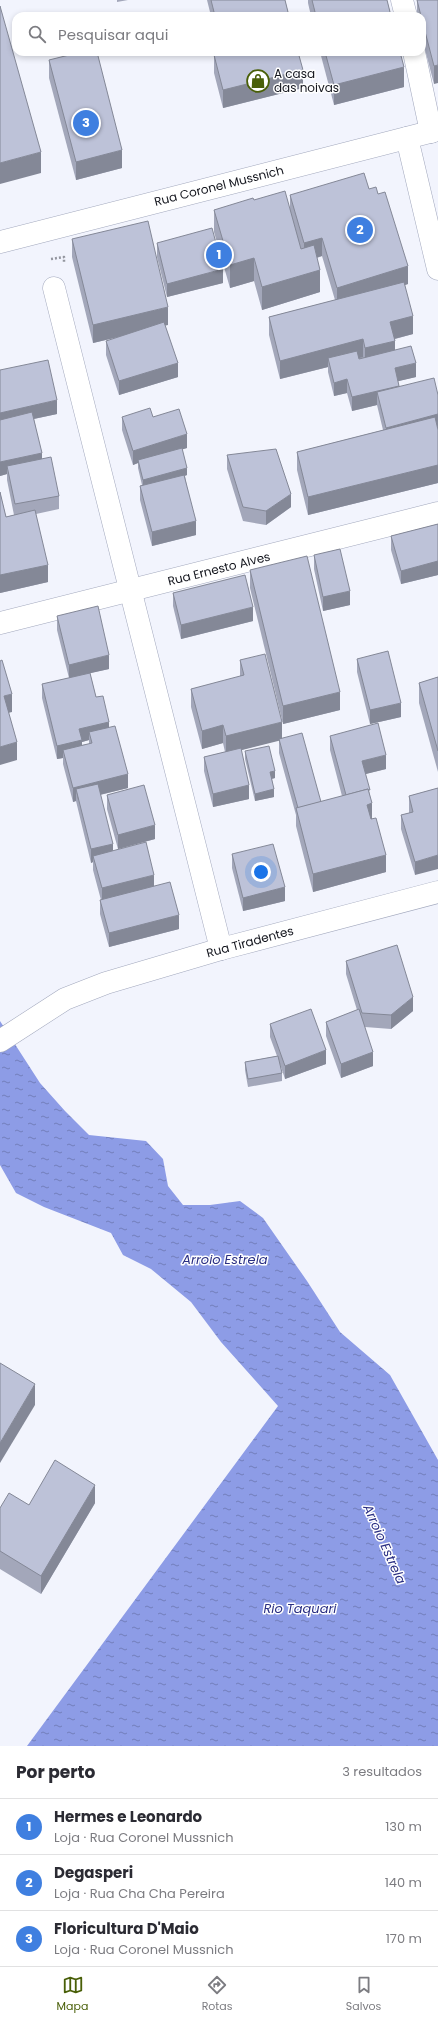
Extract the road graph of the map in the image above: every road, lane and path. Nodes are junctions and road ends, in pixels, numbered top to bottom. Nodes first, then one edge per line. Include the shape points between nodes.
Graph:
1 (402, 0) edge
2 (405, 12) edge
3 (415, 56) edge
4 (435, 131) edge
5 (407, 138) junction
6 (0, 242) edge
7 (438, 269) edge
8 (54, 288) dead end
9 (438, 513) edge
10 (130, 591) junction
11 (0, 623) edge
12 (438, 892) edge
13 (220, 949) junction
14 (0, 1041) edge

1 - 2 street
3 - 4 street
4 - 5 street, Rua Coronel Mussnich
5 - 6 street, Rua Coronel Mussnich
5 - 7 street
8 - 10 street
9 - 10 street, Rua Ernesto Alves
10 - 11 street, Rua Ernesto Alves
10 - 13 street
12 - 13 street, Rua Tiradentes
13 - 14 street, Rua Tiradentes via 106,983 65,999

